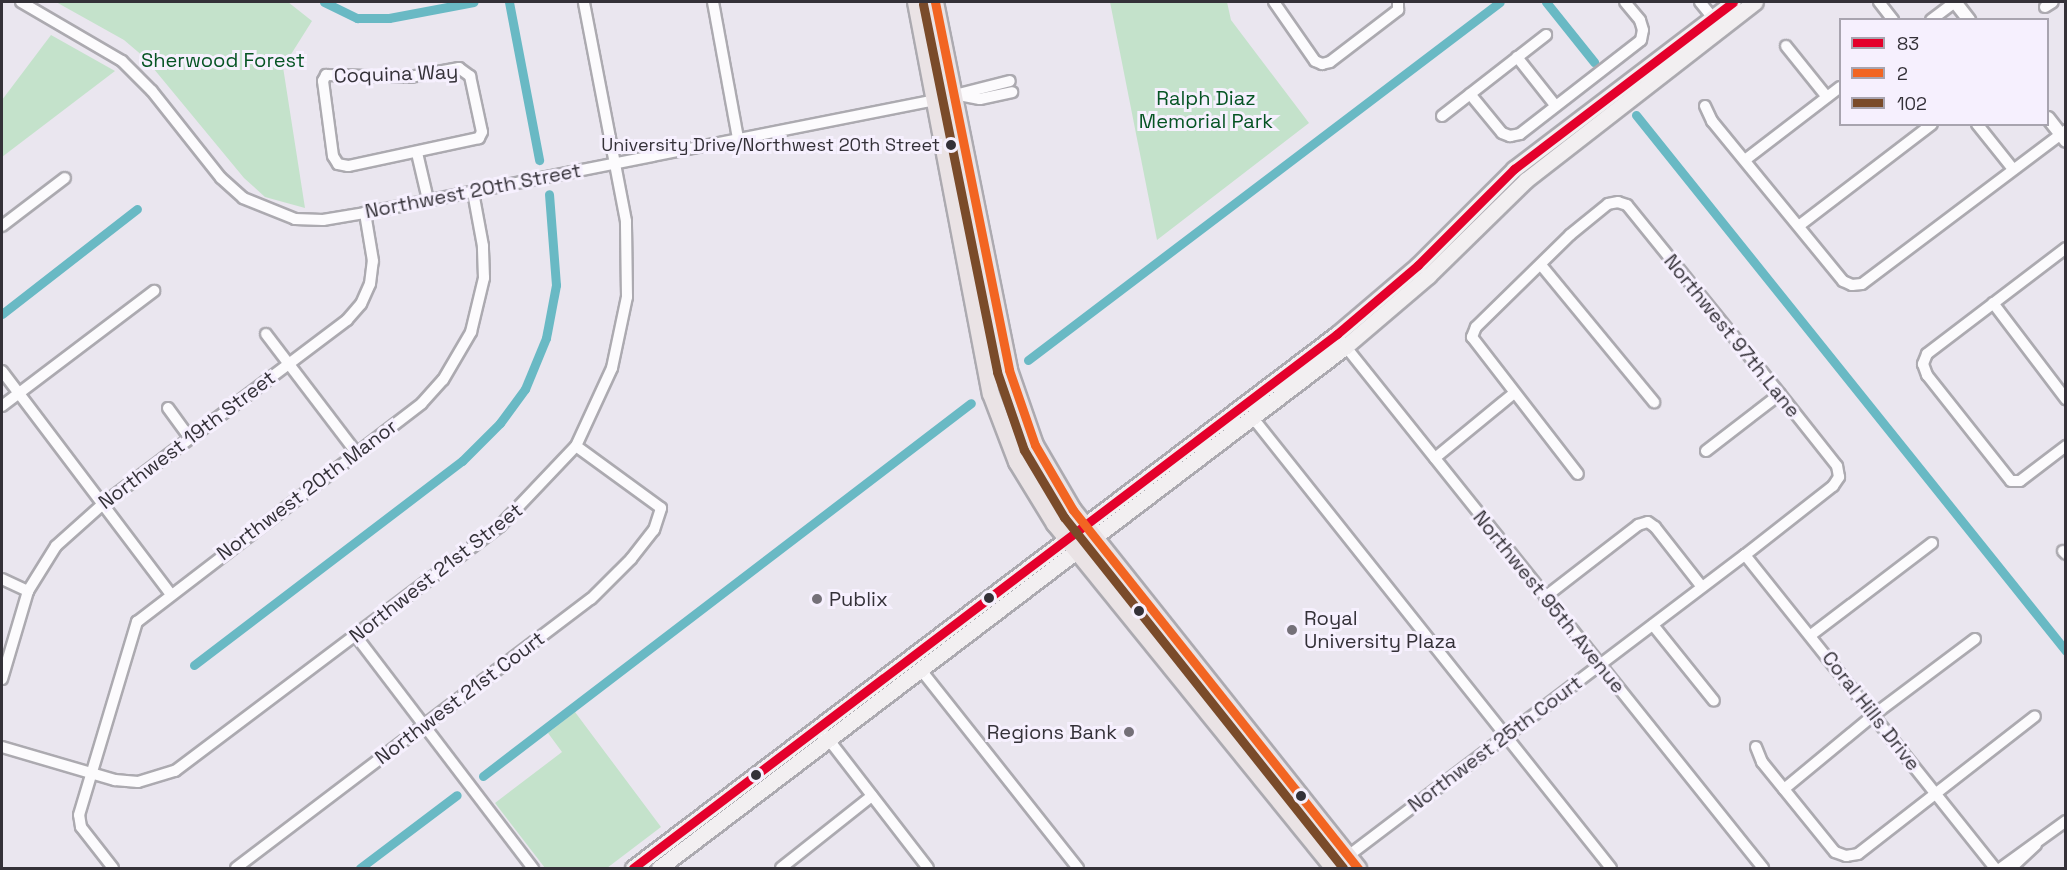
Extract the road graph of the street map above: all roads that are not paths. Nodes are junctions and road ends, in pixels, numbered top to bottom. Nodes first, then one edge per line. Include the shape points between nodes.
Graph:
1 (21, 2) edge
2 (584, 2) edge
3 (713, 2) edge
4 (916, 2) edge
5 (935, 2) edge
6 (1288, 2) edge
7 (1398, 2) edge
8 (1625, 2) edge
9 (1700, 2) edge
10 (1755, 2) edge
11 (1880, 2) edge
12 (1955, 2) edge
13 (1276, 5) edge
14 (1722, 13) edge
15 (1892, 18) edge
16 (1933, 18) edge
17 (1967, 18) edge
18 (1546, 34) dead end
19 (1786, 46) dead end
20 (1517, 57) junction
21 (1011, 87) dead end
22 (1839, 88) edge
23 (952, 94) junction
24 (1470, 94) junction
25 (1827, 97) junction
26 (935, 100) junction
27 (1555, 105) junction
28 (1705, 106) dead end
29 (1442, 116) dead end
30 (2049, 119) edge
31 (1929, 126) edge
32 (1979, 126) edge
33 (2064, 135) edge
34 (738, 138) junction
35 (417, 153) junction
36 (1745, 160) junction
37 (615, 163) junction
38 (2013, 169) junction
39 (64, 178) dead end
40 (473, 192) junction
41 (428, 200) junction
42 (365, 213) junction
43 (1800, 225) junction
44 (2, 226) edge
45 (962, 243) junction
46 (2066, 248) edge
47 (1541, 265) junction
48 (990, 278) junction
49 (154, 291) dead end
50 (1993, 303) junction
51 (266, 334) dead end
52 (1341, 340) junction
53 (289, 363) junction
54 (2, 371) edge
55 (19, 393) junction
56 (1514, 393) junction
57 (1780, 394) junction
58 (2066, 399) edge
59 (1654, 402) dead end
60 (2, 406) edge
61 (168, 408) dead end
62 (1230, 414) junction
63 (1253, 418) junction
64 (190, 438) junction
65 (576, 446) junction
66 (1215, 446) junction
67 (2066, 446) edge
68 (356, 452) junction
69 (1706, 452) dead end
70 (1435, 458) junction
71 (1578, 474) dead end
72 (1839, 477) joint
73 (103, 504) junction
74 (1084, 524) junction
75 (1066, 538) junction
76 (1095, 538) junction
77 (1932, 543) dead end
78 (1078, 551) junction
79 (1745, 555) junction
80 (2, 579) edge
81 (1702, 587) junction
82 (28, 591) junction
83 (170, 593) junction
84 (1545, 597) junction
85 (1653, 625) junction
86 (356, 636) junction
87 (1811, 636) junction
88 (1975, 639) dead end
89 (1599, 664) junction
90 (921, 670) junction
91 (2, 679) edge
92 (1714, 701) dead end
93 (1875, 714) junction
94 (2035, 716) dead end
95 (423, 726) junction
96 (819, 727) junction
97 (1505, 736) junction
98 (829, 740) junction
99 (2, 747) edge
100 (1756, 747) dead end
101 (93, 774) junction
102 (1784, 789) junction
103 (1936, 793) junction
104 (872, 796) junction
105 (2066, 821) edge
106 (2038, 842) junction
107 (1342, 866) edge
108 (113, 868) edge
109 (236, 868) edge
110 (533, 868) edge
111 (633, 868) edge
112 (659, 868) edge
113 (781, 868) edge
114 (928, 868) edge
115 (1078, 868) edge
116 (1611, 868) edge
117 (1763, 868) edge
118 (1995, 868) edge
119 (2001, 868) edge
120 (2011, 868) edge

1 - 42 street, Northwest 20th Street via 122,61 152,91 221,178 243,198 295,219 323,220
2 - 37 street, Northwest 21st Street
3 - 34 street
4 - 26 main road
5 - 23 main road
6 - 13 street
7 - 13 street via 1398,10 1323,64 1315,61
8 - 27 street via 1640,20 1641,40
9 - 14 street
10 - 14 main road
11 - 15 street
12 - 16 street
12 - 17 street
14 - 52 main road via 1514,169
18 - 20 street
19 - 25 street
20 - 24 street
20 - 27 street
21 - 23 street, Northwest 20th Street via 980,99
22 - 25 street
23 - 26 street, Northwest 20th Street
23 - 48 main road
24 - 27 street via 1502,133 1510,136 1520,134
24 - 29 street
25 - 36 street
26 - 34 street, Northwest 20th Street
26 - 45 main road
28 - 36 street via 1712,121
30 - 33 street
31 - 43 street
32 - 38 street
33 - 38 street
34 - 37 street, Northwest 20th Street
35 - 35 street, Coquina Way via 479,138 480,121 465,70 400,78 326,75 323,81 333,156 338,164 348,166
35 - 41 street
36 - 43 street
37 - 40 street, Northwest 20th Street
37 - 65 street, Northwest 21st Street via 626,221 627,297 612,368
38 - 43 street via 1862,284 1843,281
39 - 44 street
40 - 41 street, Northwest 20th Street
40 - 68 street, Northwest 20th Manor via 483,246 484,278 471,332 443,380 422,403
41 - 42 street, Northwest 20th Street
42 - 53 street, Northwest 19th Street via 373,261 370,284 361,304
45 - 48 main road via 975,251
45 - 75 main road via 996,409 1026,480
46 - 50 street
47 - 56 street via 1476,327 1473,337
47 - 57 street, Northwest 97th Lane via 1608,204 1627,205
47 - 59 street
48 - 74 main road via 1009,370 1026,423 1046,465
49 - 55 street
50 - 58 street
50 - 67 street via 1927,354 1923,364 1927,375 2011,482 2020,480
51 - 53 street
52 - 62 main road
52 - 63 main road
52 - 70 street, Northwest 95th Avenue
53 - 64 street, Northwest 19th Street
53 - 68 street
54 - 55 street
55 - 60 street
55 - 73 street
56 - 70 street
56 - 71 street
57 - 69 street
57 - 72 street, Northwest 97th Lane via 1837,466
61 - 64 street
62 - 66 main road
62 - 74 main road
63 - 66 main road
63 - 97 street
64 - 73 street, Northwest 19th Street
65 - 86 street, Northwest 21st Street via 500,526
65 - 95 street, Northwest 21st Court via 655,499 661,508 654,530 591,599
66 - 76 main road
68 - 83 street, Northwest 20th Manor
70 - 84 street, Northwest 95th Avenue
72 - 79 street, Northwest 25th Court via 1833,486
73 - 82 street, Northwest 19th Street via 56,546
73 - 83 street
74 - 75 main road
74 - 76 main road
75 - 78 main road
75 - 96 main road
76 - 78 main road
76 - 107 main road
77 - 87 street
78 - 90 main road
78 - 107 main road via 1305,832
79 - 81 street, Northwest 25th Court
79 - 87 street, Coral Hills Drive
80 - 82 street
81 - 84 street via 1648,522 1638,525
81 - 85 street, Northwest 25th Court
82 - 91 street, Northwest 19th Street
83 - 101 street, Northwest 20th Manor via 137,622 129,639
84 - 89 street, Northwest 95th Avenue
85 - 89 street, Northwest 25th Court
85 - 92 street
86 - 95 street
86 - 101 street, Northwest 21st Street via 175,771 138,782
87 - 93 street, Coral Hills Drive
88 - 93 street
89 - 97 street, Northwest 25th Court
89 - 117 street, Northwest 95th Avenue
90 - 98 main road
90 - 115 street
93 - 102 street
93 - 103 street, Coral Hills Drive
94 - 103 street
95 - 109 street, Northwest 21st Court
95 - 110 street
96 - 98 street
96 - 111 main road
97 - 107 street, Northwest 25th Court
97 - 116 street
98 - 104 street
98 - 112 main road
99 - 101 street, Northwest 21st Street
100 - 102 street via 1762,762
101 - 108 street, Northwest 20th Manor via 79,814 81,827
102 - 103 street via 1835,852 1846,856 1858,854
103 - 118 street, Coral Hills Drive
104 - 113 street
104 - 114 street
105 - 106 street
106 - 119 street
106 - 120 street

